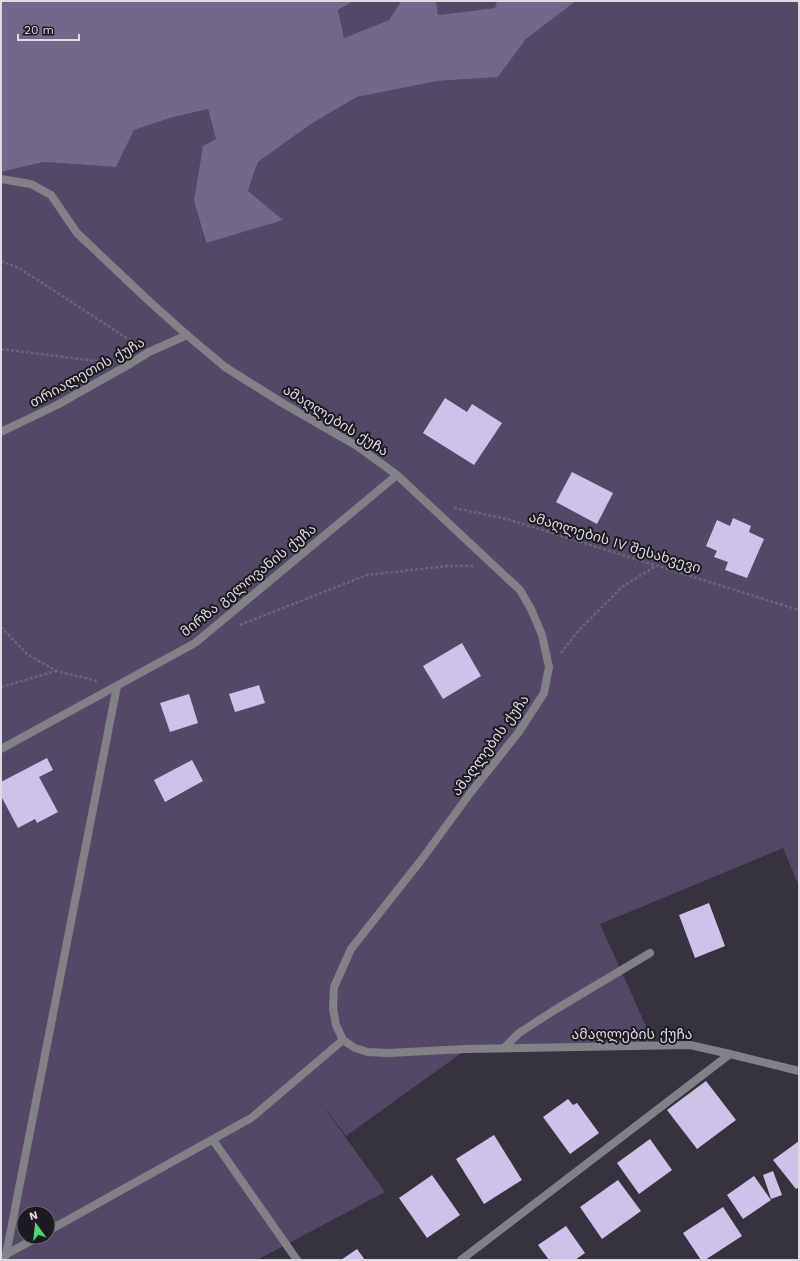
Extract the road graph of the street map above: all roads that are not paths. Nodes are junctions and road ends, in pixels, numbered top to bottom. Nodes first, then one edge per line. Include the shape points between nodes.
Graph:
1 (1, 179) edge
2 (187, 335) junction
3 (1, 432) edge
4 (397, 474) junction
5 (117, 686) junction
6 (1, 749) edge
7 (650, 953) dead end
8 (344, 1040) junction
9 (504, 1048) junction
10 (730, 1054) junction
11 (799, 1071) edge
12 (213, 1140) junction
13 (56, 1227) edge
14 (23, 1245) edge
15 (3, 1256) edge
16 (297, 1260) edge
17 (461, 1260) edge

1 - 2 street, ამაღლების ქუჩა via 31,184 51,195 77,233
2 - 3 street, თრიალეთის ქუჩა via 149,352 57,405
2 - 4 street, ამაღლების ქუჩა via 226,367 357,446
4 - 5 street, მირზა გელოვანის ქუჩა via 195,643
4 - 8 street, ამაღლების ქუჩა via 520,590 542,635 550,668 544,693 518,734 351,949 334,986 333,1008 336,1025
5 - 6 street, მირზა გელოვანის ქუჩა
5 - 15 street
7 - 9 street via 552,1011 519,1033
8 - 9 street, ამაღლების ქუჩა via 355,1048 368,1052
8 - 12 street via 251,1118
9 - 10 street, ამაღლების ქუჩა via 690,1045
10 - 11 street, ამაღლების ქუჩა
10 - 17 street
12 - 13 street
12 - 16 street
14 - 15 street

